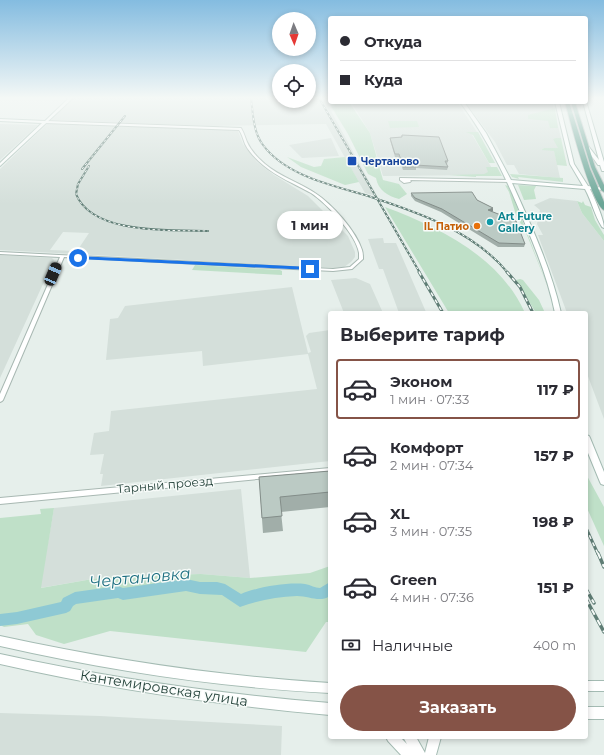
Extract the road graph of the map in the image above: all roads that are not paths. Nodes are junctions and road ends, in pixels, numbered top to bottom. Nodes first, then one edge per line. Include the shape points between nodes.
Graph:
1 (34, 133) edge
2 (243, 133) edge
3 (483, 133) edge
4 (565, 133) edge
5 (576, 133) edge
6 (583, 133) edge
7 (593, 133) edge
8 (588, 148) junction
9 (0, 165) edge
10 (604, 169) edge
11 (407, 180) dead end
12 (510, 181) junction
13 (586, 187) junction
14 (593, 188) junction
15 (604, 190) edge
16 (604, 208) edge
17 (604, 226) edge
18 (0, 253) edge
19 (62, 257) junction
20 (558, 311) edge
21 (0, 400) edge
22 (588, 443) edge
23 (328, 470) edge
24 (604, 482) edge
25 (0, 501) edge
26 (0, 641) edge
27 (0, 659) edge
28 (588, 686) edge
29 (604, 686) edge
30 (328, 688) edge
31 (328, 709) edge
32 (588, 713) edge
33 (604, 713) edge
34 (394, 739) edge
35 (410, 739) edge
36 (434, 739) edge
37 (408, 755) edge
38 (420, 755) edge
39 (430, 755) edge

1 - 9 main road
2 - 19 street via 247,144 260,160 278,175 320,198 345,225 353,235 360,252 361,259 357,263 346,269 332,270
3 - 12 main road
4 - 13 main road via 572,164
5 - 14 main road
6 - 8 main road
7 - 10 main road
8 - 10 main road
8 - 15 main road
11 - 12 street
12 - 13 main road
12 - 20 main road via 550,280
13 - 14 main road
13 - 17 main road
14 - 15 main road
14 - 16 main road
18 - 19 street
19 - 21 street
22 - 24 main road
23 - 25 street, Тарный проезд
26 - 30 main road, Кантемировская улица via 78,658 165,672 261,684
27 - 31 main road, Кантемировская улица via 160,690
28 - 29 main road
32 - 33 main road
34 - 37 main road
35 - 38 main road
36 - 39 main road

